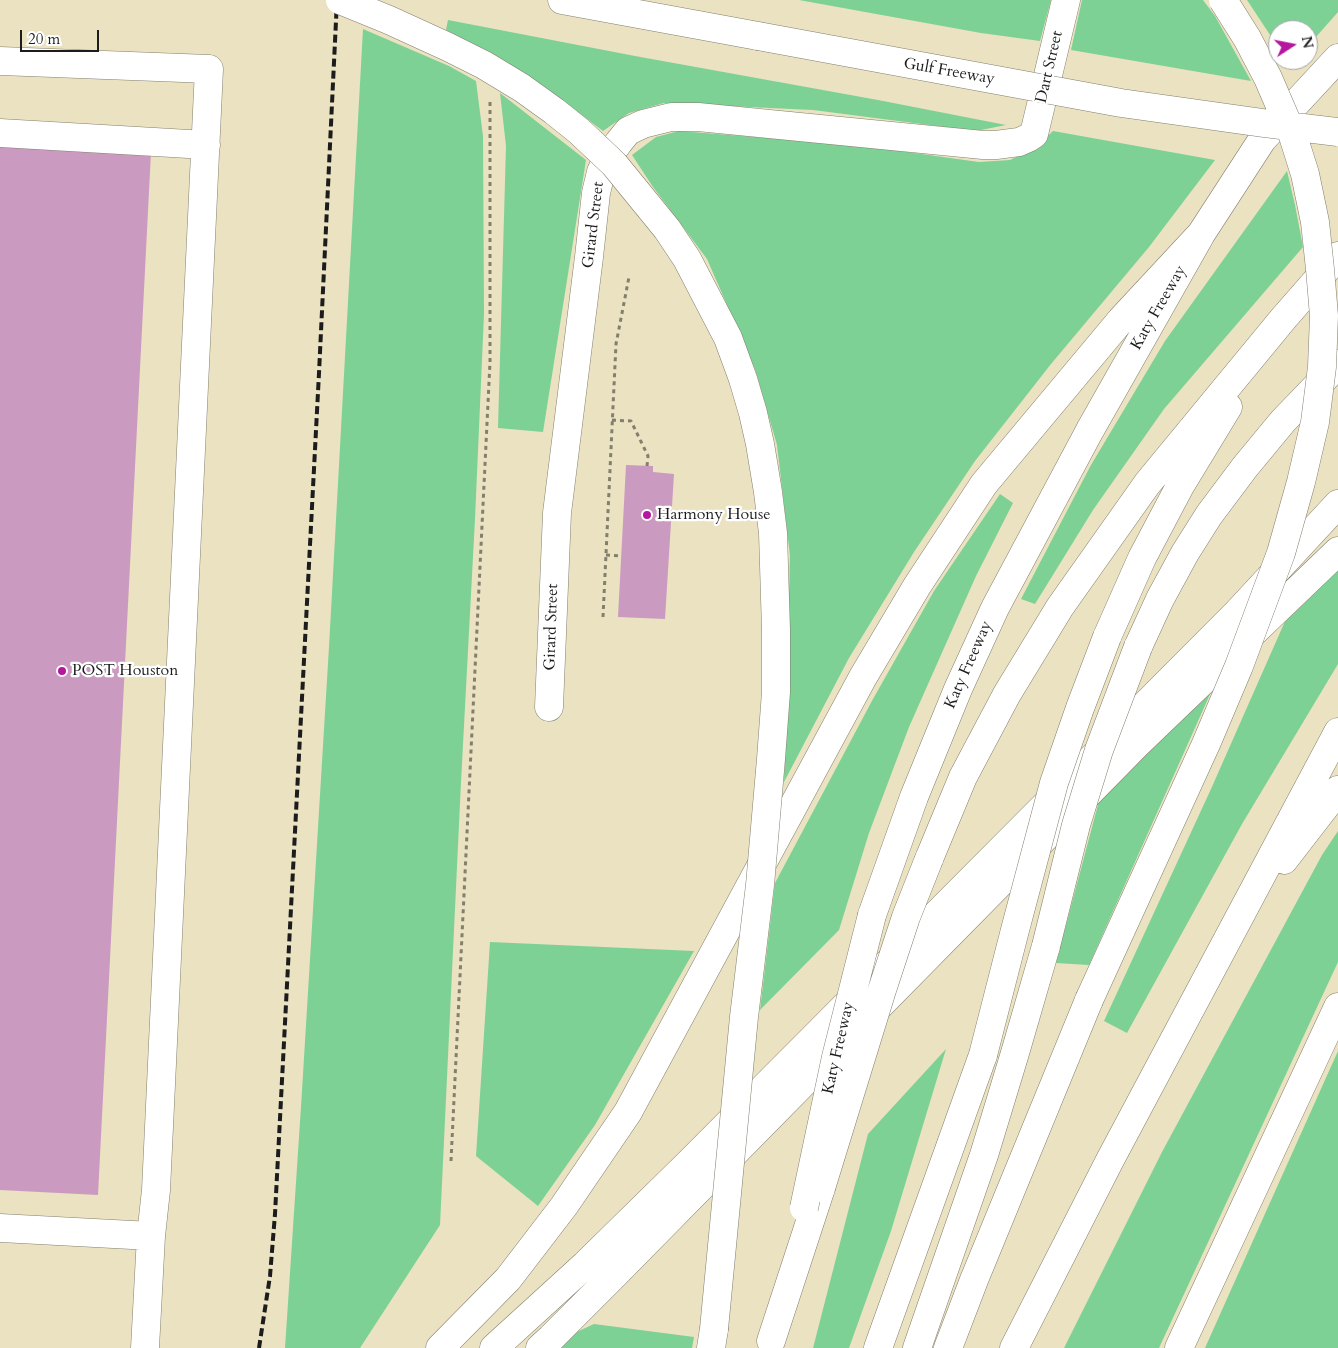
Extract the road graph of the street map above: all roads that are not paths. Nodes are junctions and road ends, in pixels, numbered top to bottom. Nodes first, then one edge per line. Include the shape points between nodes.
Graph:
1 (340, 0) edge
2 (562, 0) edge
3 (1066, 0) edge
4 (1223, 0) edge
5 (1338, 58) edge
6 (0, 61) edge
7 (1338, 132) edge
8 (0, 133) edge
9 (1034, 134) joint
10 (206, 145) junction
11 (1202, 234) junction
12 (1338, 256) edge
13 (1283, 319) junction
14 (1338, 364) edge
15 (1338, 504) edge
16 (1338, 551) edge
17 (549, 707) dead end
18 (1338, 732) edge
19 (1338, 790) edge
20 (1225, 943) junction
21 (1338, 1007) edge
22 (812, 1198) junction
23 (0, 1228) edge
24 (151, 1236) junction
25 (712, 1339) edge
26 (770, 1344) edge
27 (145, 1348) edge
28 (440, 1348) edge
29 (494, 1348) edge
30 (540, 1348) edge
31 (878, 1348) edge
32 (917, 1348) edge
33 (948, 1348) edge
34 (1014, 1348) edge
35 (1179, 1348) edge

1 - 25 main road, bridge via 484,65 554,111 614,164 687,259 728,338 753,413 772,533 776,692 760,885
2 - 7 main road, Gulf Freeway, bridge via 1121,103
3 - 9 main road, Dart Street
4 - 33 main road, bridge via 1268,78 1305,174 1315,222 1324,316 1315,422 1281,553 1239,666 1089,1000
5 - 11 main road, Katy Freeway via 1262,140
6 - 10 main road via 209,69
8 - 10 main road
9 - 17 main road, Girard Street via 1020,142 983,145 698,117 671,117 628,131 608,157 596,193 557,513
10 - 24 main road via 156,1190
11 - 22 main road, Katy Freeway, bridge via 1090,430 995,608 914,797 872,915 836,1057
11 - 28 main road via 1121,320 984,484 863,677 628,1112 564,1206 508,1279
12 - 13 main road
13 - 22 main road, bridge via 1147,484 1060,607 1007,694 967,769 928,859
13 - 31 main road, bridge via 1180,486 1142,558 1107,637 1054,784 983,1055
14 - 32 main road, bridge via 1283,421 1209,515 1160,599 1138,647 1099,750 1076,825 1046,946 984,1155
15 - 29 main road via 1235,615 682,1169 585,1265
16 - 30 main road via 1136,745
18 - 20 main road
19 - 20 main road
20 - 34 main road
21 - 35 main road
22 - 26 main road
23 - 24 main road
24 - 27 main road

